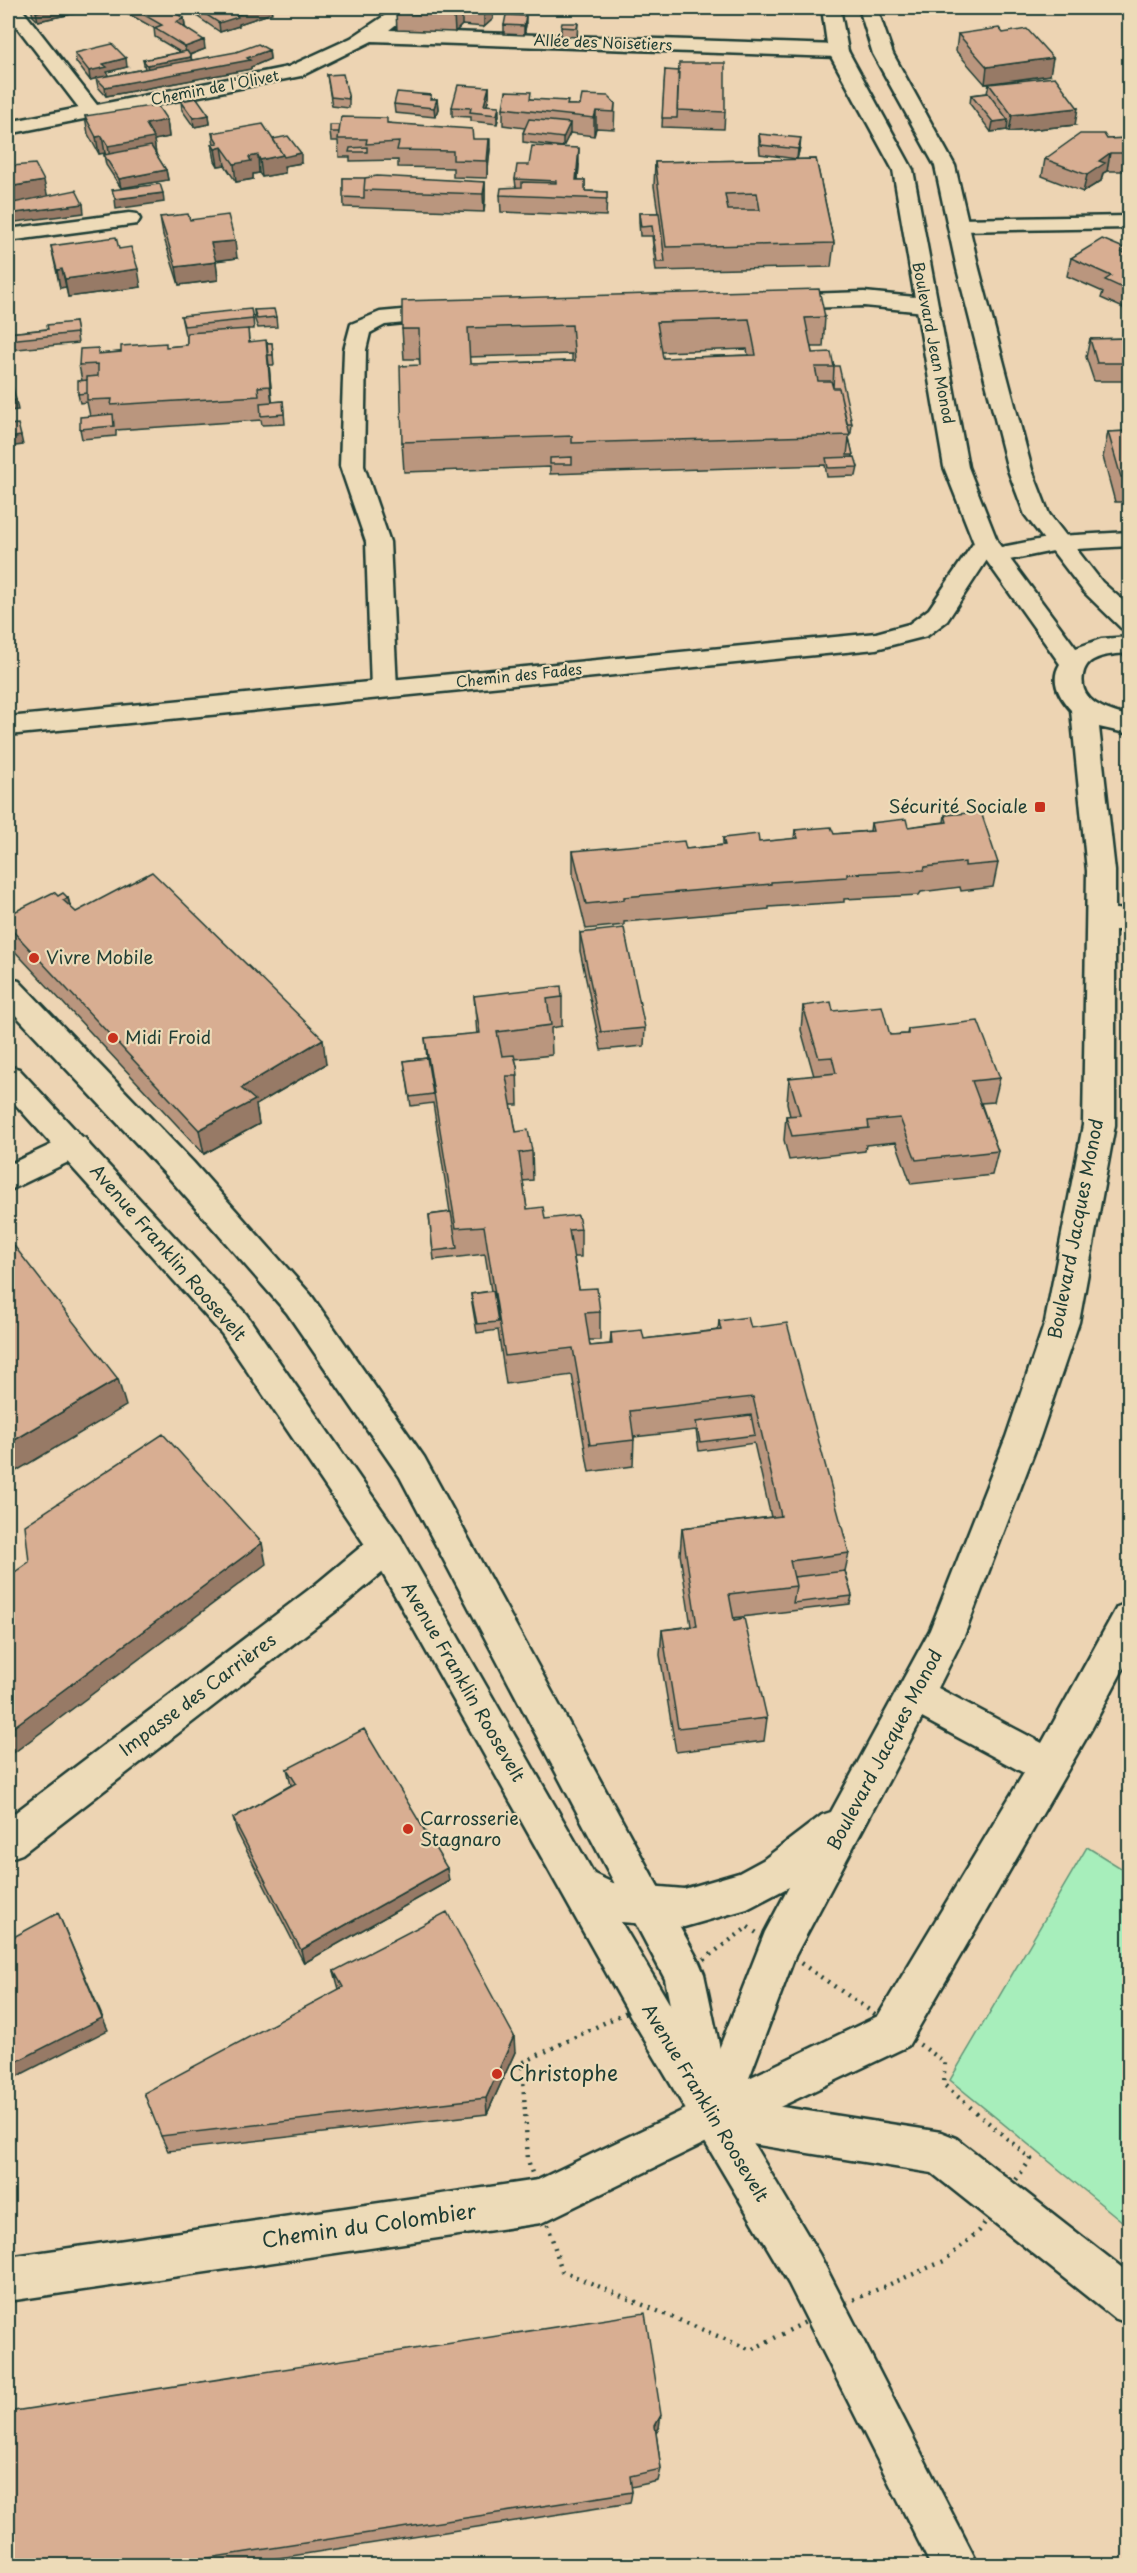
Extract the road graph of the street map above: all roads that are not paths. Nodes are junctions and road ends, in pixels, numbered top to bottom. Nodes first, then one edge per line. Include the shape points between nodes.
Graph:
1 (12, 8) edge
2 (408, 8) edge
3 (831, 8) edge
4 (868, 8) edge
5 (369, 35) junction
6 (838, 51) junction
7 (93, 113) junction
8 (8, 128) edge
9 (129, 219) dead end
10 (1130, 222) edge
11 (959, 225) junction
12 (8, 235) edge
13 (756, 302) edge
14 (925, 305) junction
15 (470, 312) edge
16 (1130, 539) edge
17 (1058, 543) junction
18 (990, 549) junction
19 (1130, 622) edge
20 (1130, 645) edge
21 (1073, 662) junction
22 (384, 689) junction
23 (1084, 709) junction
24 (1130, 725) edge
25 (8, 726) edge
26 (1115, 920) edge
27 (8, 989) edge
28 (8, 1077) edge
29 (74, 1146) junction
30 (8, 1179) edge
31 (387, 1548) junction
32 (1130, 1618) edge
33 (915, 1695) junction
34 (1049, 1767) junction
35 (847, 1820) junction
36 (8, 1841) edge
37 (579, 1887) junction
38 (648, 1907) junction
39 (713, 2117) junction
40 (8, 2279) edge
41 (1130, 2302) edge
42 (956, 2565) edge

1 - 7 street
2 - 5 street, Chemin de l'Olivet
3 - 6 street, Boulevard Jean Monod
4 - 11 street via 883,54 945,166
5 - 6 street, Allée des Noisetiers
5 - 7 street, Chemin de l'Olivet via 294,72
6 - 14 street, Boulevard Jean Monod via 903,170
7 - 8 street, Chemin de l'Olivet
9 - 12 street
10 - 11 street
11 - 17 street via 1020,470 1037,515
13 - 14 street via 864,299
14 - 18 street, Boulevard Jean Monod via 956,467
15 - 22 street via 380,319 359,329 352,466 378,542
16 - 17 street
17 - 18 street
17 - 19 street via 1093,587
18 - 21 street, Boulevard Jean Monod
18 - 22 street, Chemin des Fades via 938,615 918,630 876,641
20 - 21 street via 1089,650
21 - 23 street via 1067,673 1067,687
22 - 25 street, Chemin des Fades
23 - 24 street via 1103,719
23 - 26 street, Boulevard Jacques Monod via 1101,871
26 - 33 street, Boulevard Jacques Monod via 1099,1125 1062,1322 1023,1437 946,1636
27 - 38 street via 182,1172 299,1304 326,1342 412,1467
28 - 29 street, Avenue Franklin Roosevelt
29 - 30 street
29 - 31 street, Avenue Franklin Roosevelt via 234,1324
31 - 36 street, Impasse des Carrières
31 - 37 street, Avenue Franklin Roosevelt
32 - 34 street
33 - 34 street
33 - 35 street, Boulevard Jacques Monod
34 - 39 street via 893,2031
35 - 38 street via 777,1873 747,1890 684,1908
35 - 39 street, Boulevard Jacques Monod via 779,1946
37 - 38 street via 610,1902
37 - 39 street, Avenue Franklin Roosevelt
38 - 39 street via 684,1974
39 - 40 street, Chemin du Colombier via 541,2201
39 - 41 street via 941,2153
39 - 42 street, Avenue Franklin Roosevelt via 804,2269

